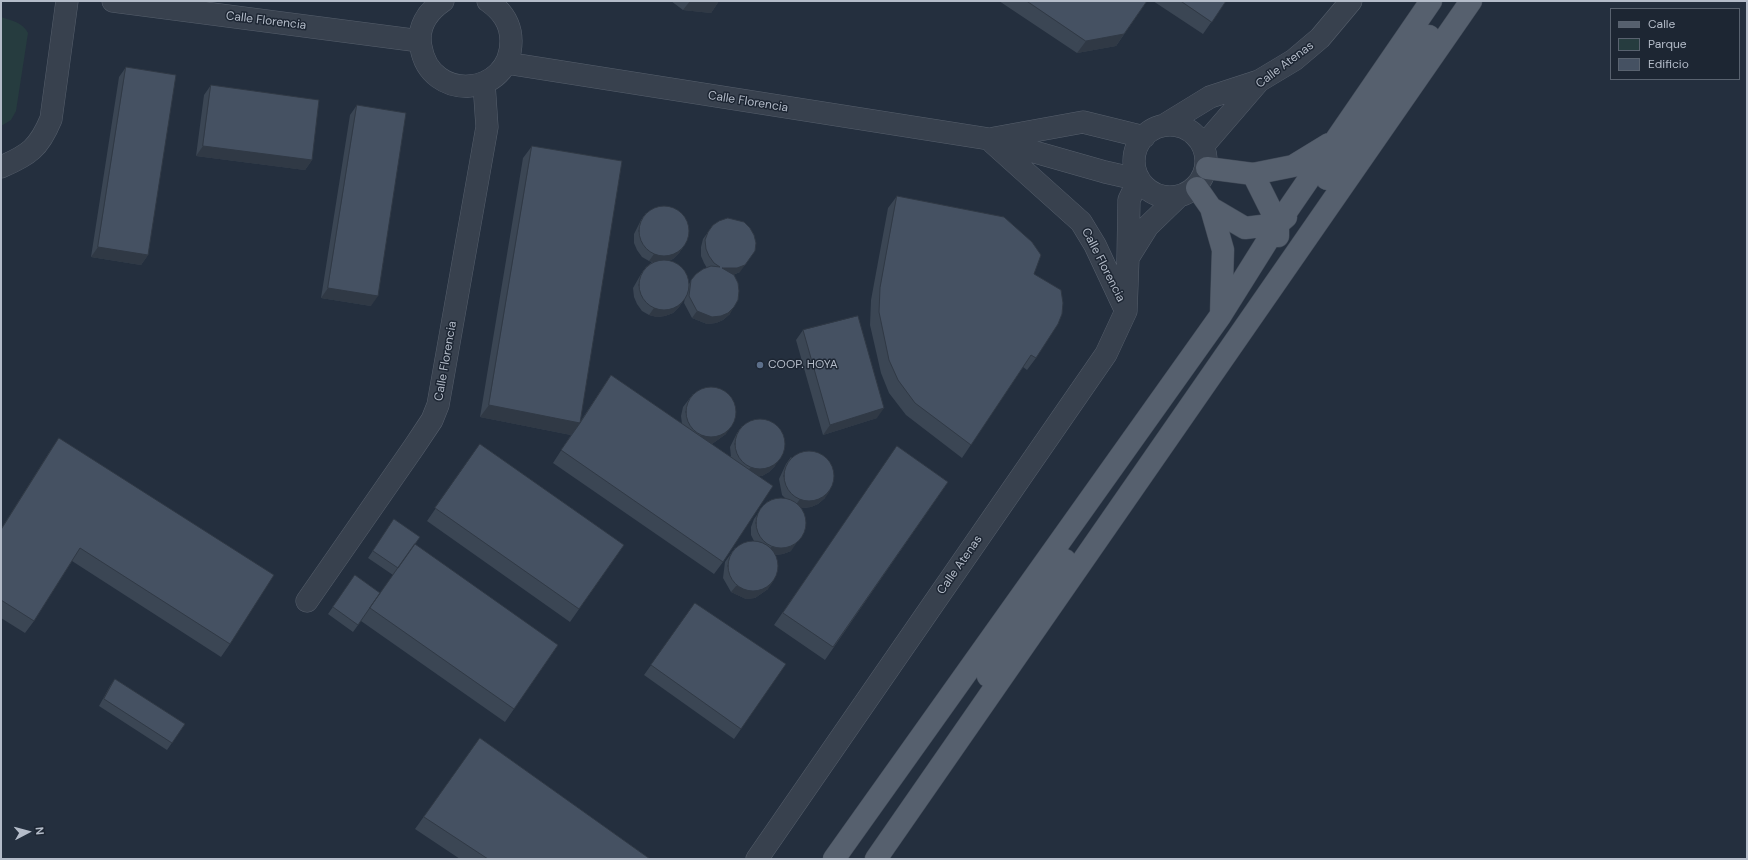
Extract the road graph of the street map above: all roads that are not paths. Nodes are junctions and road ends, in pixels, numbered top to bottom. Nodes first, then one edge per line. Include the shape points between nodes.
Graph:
1 (67, 1) edge
2 (113, 1) edge
3 (443, 1) edge
4 (488, 1) edge
5 (1351, 1) edge
6 (1431, 1) edge
7 (1460, 1) edge
8 (1472, 1) edge
9 (420, 41) junction
10 (506, 63) junction
11 (1260, 81) junction
12 (484, 84) junction
13 (1166, 124) junction
14 (1144, 137) junction
15 (990, 139) junction
16 (1335, 140) junction
17 (1203, 146) junction
18 (1, 167) edge
19 (1207, 168) junction
20 (1253, 174) junction
21 (1138, 178) junction
22 (1187, 192) junction
23 (1211, 208) junction
24 (1278, 224) junction
25 (1128, 258) junction
26 (1126, 311) junction
27 (1221, 315) junction
28 (307, 601) dead end
29 (899, 827) junction
30 (757, 859) edge
31 (834, 859) edge
32 (876, 859) edge

1 - 18 street via 51,118 36,147 20,159
2 - 9 street, Calle Florencia
3 - 9 street via 426,17 421,28
4 - 10 street via 497,7 506,19 511,34 511,48
5 - 11 street, Calle Atenas via 1320,38 1294,60
6 - 16 main road
7 - 24 main road via 1434,30 1317,192
8 - 29 main road
9 - 12 street via 422,56 429,69 440,80 454,86 470,87
10 - 12 street via 497,75
10 - 15 street, Calle Florencia
11 - 13 street via 1210,97
11 - 17 street, Calle Atenas
12 - 28 street, Calle Florencia via 487,127 438,405 432,420 414,447
13 - 14 street via 1150,131
13 - 17 street via 1183,126 1198,136
14 - 15 street, Calle Florencia via 1083,122
14 - 21 street via 1138,144 1134,160
15 - 21 street, Calle Florencia via 1105,172
15 - 26 street, Calle Florencia via 1081,222 1095,245
16 - 20 main road via 1293,166
16 - 24 main road
17 - 19 street via 1206,151
19 - 20 main road
19 - 22 street via 1203,179
20 - 24 main road
21 - 22 street via 1148,191 1164,198
21 - 25 street, Calle Atenas via 1129,200
22 - 23 main road
22 - 25 street via 1148,226
23 - 24 main road via 1245,228
23 - 27 main road via 1223,250
24 - 27 main road
24 - 29 main road via 1278,256 1005,646
25 - 26 street, Calle Atenas
26 - 30 street, Calle Atenas via 1106,354
27 - 31 main road
29 - 32 main road

